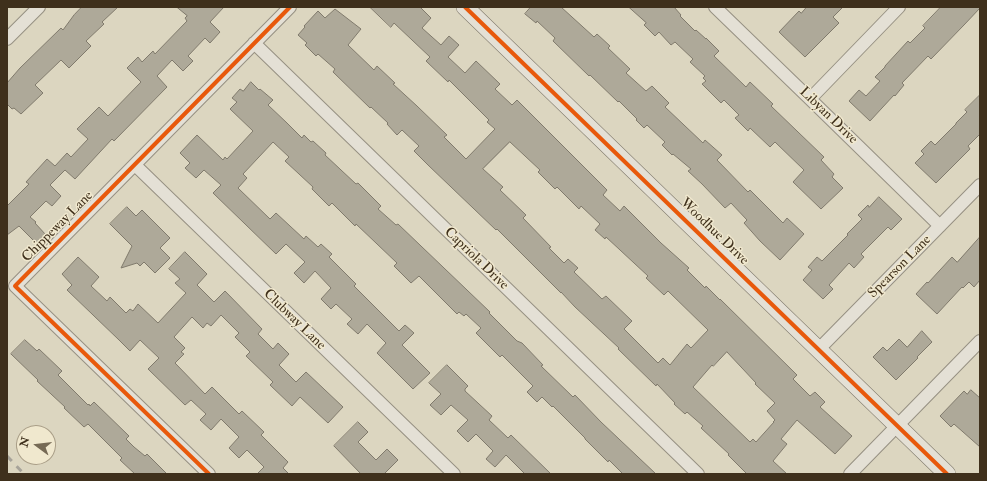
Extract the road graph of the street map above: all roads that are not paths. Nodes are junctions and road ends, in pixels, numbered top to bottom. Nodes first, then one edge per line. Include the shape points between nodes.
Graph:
1 (40, 7) edge
2 (290, 7) edge
3 (465, 7) edge
4 (714, 7) edge
5 (899, 7) edge
6 (9, 33) edge
7 (254, 44) junction
8 (810, 98) junction
9 (135, 165) junction
10 (980, 185) edge
11 (940, 226) junction
12 (980, 341) edge
13 (819, 349) junction
14 (897, 425) junction
15 (209, 474) edge
16 (454, 474) edge
17 (698, 474) edge
18 (850, 474) edge
19 (947, 474) edge

1 - 6 street
2 - 7 street, Chippeway Lane
3 - 13 street, Woodhue Drive
4 - 8 street, Libyan Drive
5 - 8 street
7 - 9 street, Chippeway Lane
7 - 17 street, Capriola Drive
8 - 11 street, Libyan Drive
9 - 15 street, Chippeway Lane via 15,286
9 - 16 street, Clubway Lane
10 - 11 street, Spearson Lane
11 - 13 street, Spearson Lane
12 - 14 street
13 - 14 street, Woodhue Drive
14 - 18 street
14 - 19 street, Woodhue Drive

